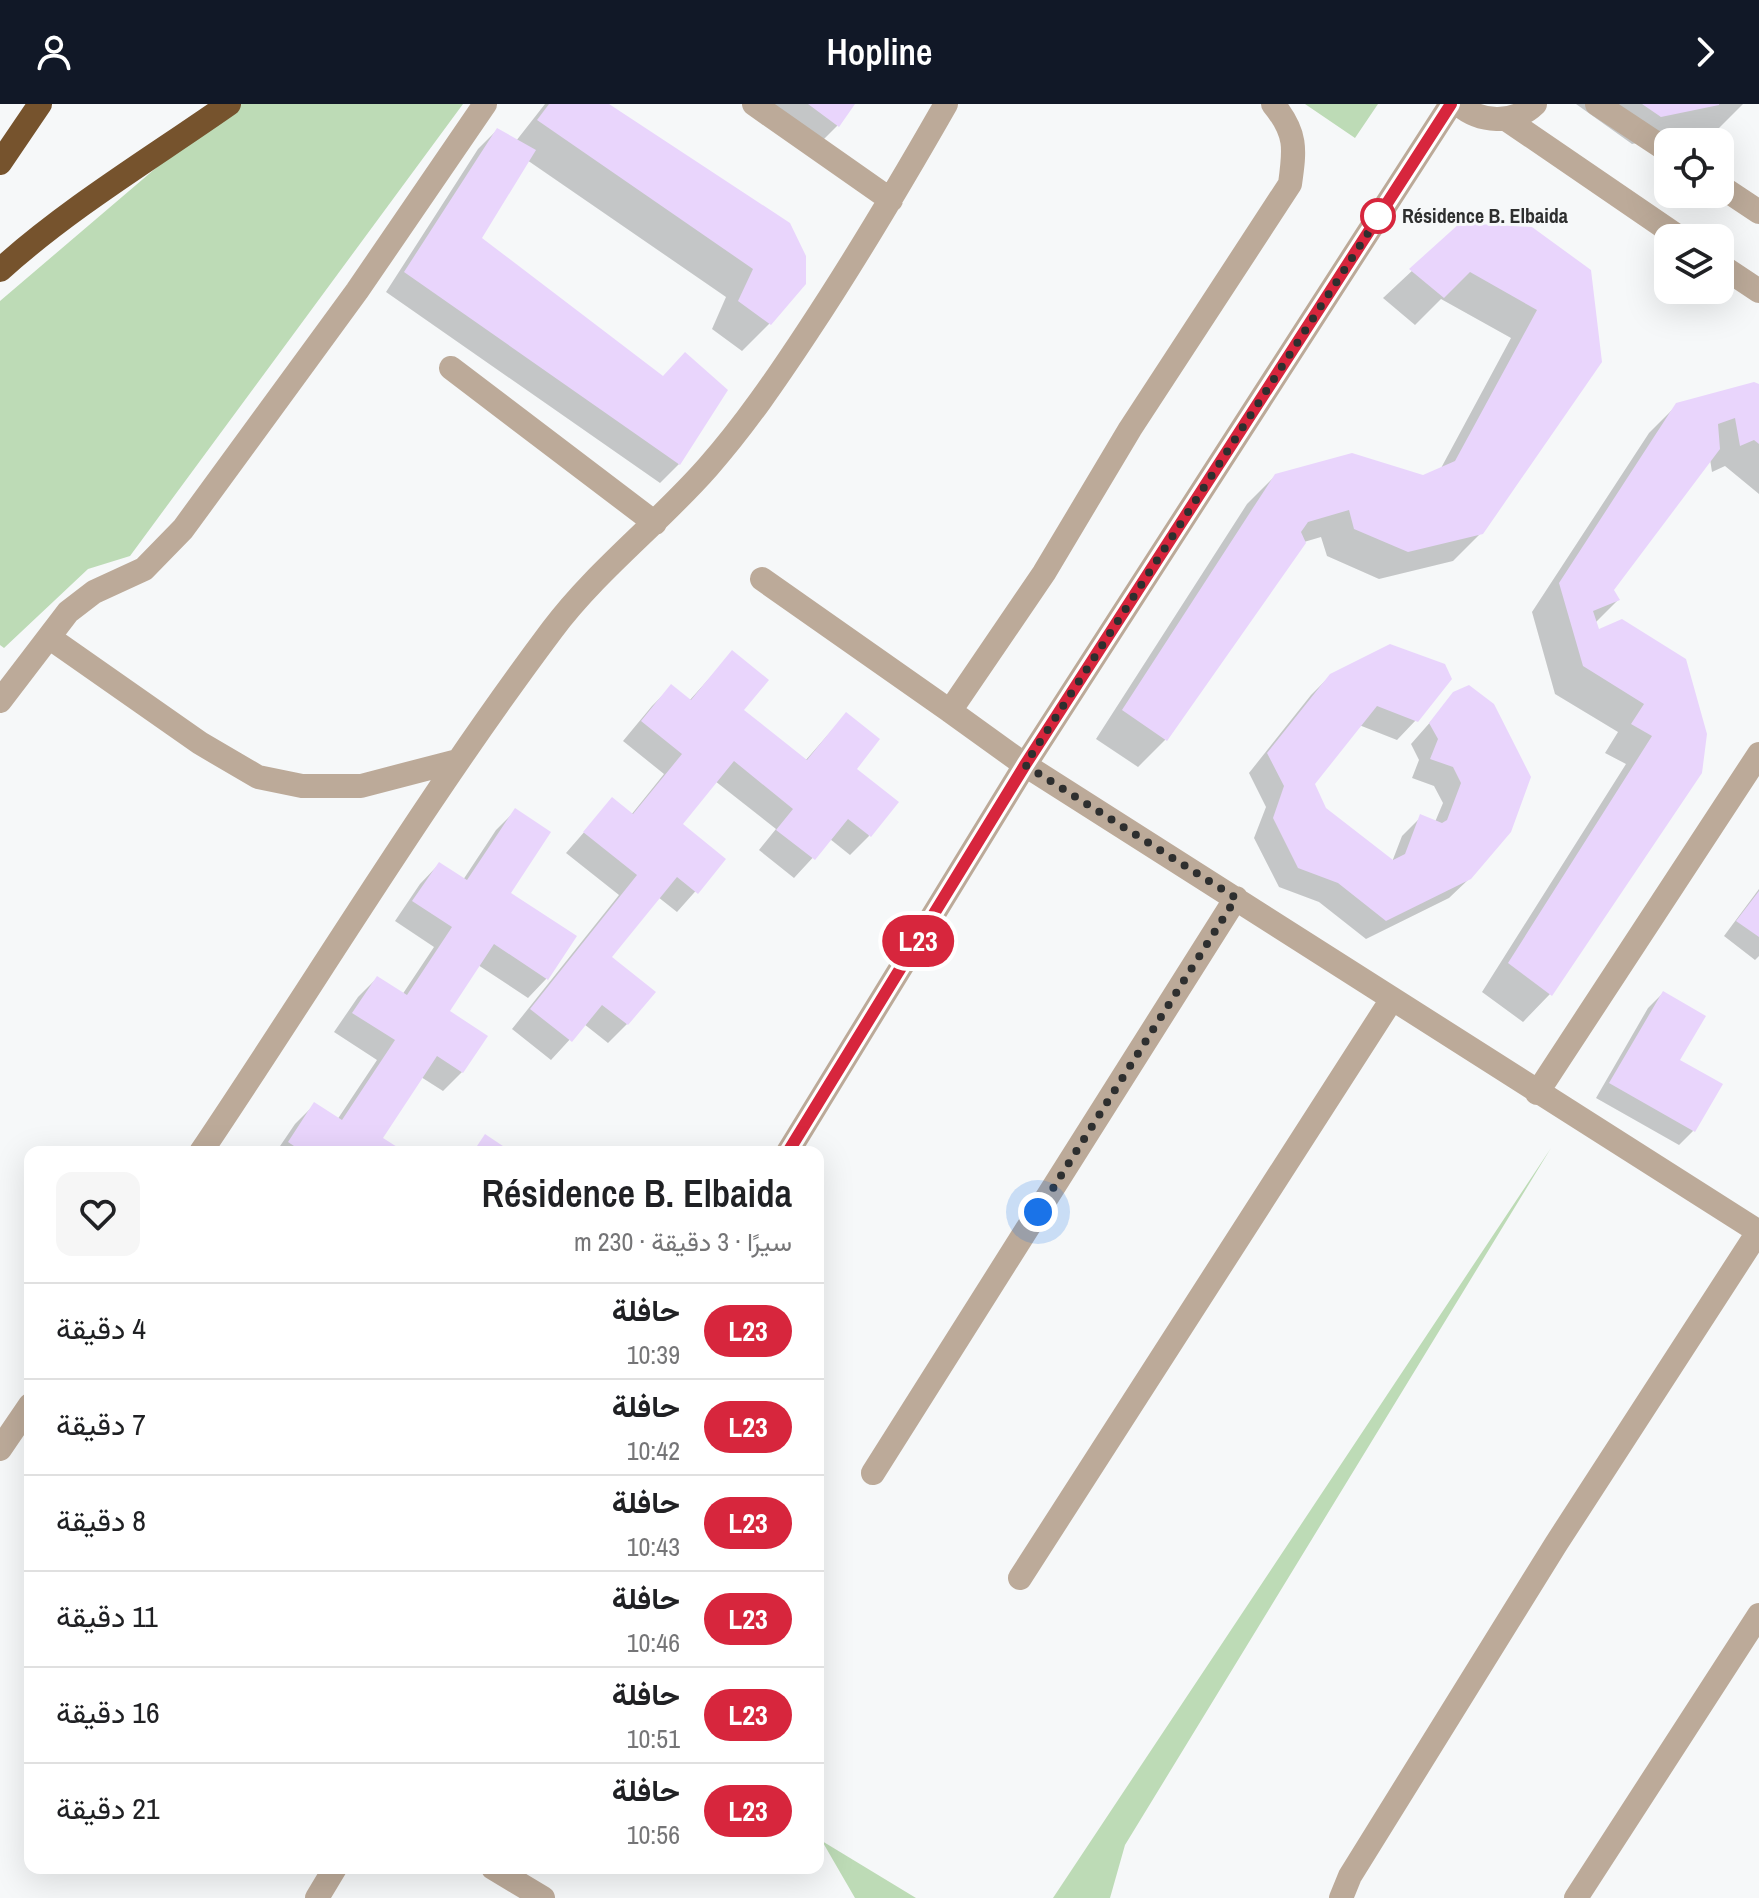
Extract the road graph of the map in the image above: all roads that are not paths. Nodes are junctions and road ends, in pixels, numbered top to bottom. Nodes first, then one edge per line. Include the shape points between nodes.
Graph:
1 (40, 104) edge
2 (229, 104) edge
3 (485, 104) edge
4 (754, 104) edge
5 (946, 104) edge
6 (1273, 104) edge
7 (1451, 104) edge
8 (1458, 104) edge
9 (1535, 104) edge
10 (1597, 104) edge
11 (1506, 119) junction
12 (1654, 142) edge
13 (0, 163) edge
14 (1734, 195) edge
15 (891, 200) junction
16 (1759, 212) edge
17 (1660, 224) edge
18 (0, 270) edge
19 (1734, 274) edge
20 (1759, 291) edge
21 (451, 368) dead end
22 (655, 523) junction
23 (762, 579) dead end
24 (50, 638) junction
25 (0, 701) edge
26 (950, 711) junction
27 (1759, 754) edge
28 (457, 761) junction
29 (1025, 765) junction
30 (1236, 898) junction
31 (1392, 999) junction
32 (1537, 1093) junction
33 (205, 1146) edge
34 (792, 1146) edge
35 (1758, 1232) edge
36 (24, 1414) edge
37 (0, 1449) edge
38 (873, 1473) dead end
39 (1020, 1578) dead end
40 (1759, 1615) edge
41 (331, 1874) edge
42 (504, 1882) edge
43 (317, 1898) edge
44 (543, 1898) edge
45 (1341, 1898) edge
46 (1576, 1898) edge

1 - 13 highway
2 - 18 highway via 104,189
3 - 24 street via 183,529 144,569 80,602
4 - 15 street
5 - 15 street
6 - 26 street via 1292,135 1290,184 1130,429 1044,573
7 - 29 street
8 - 11 street via 1486,119
9 - 11 street
10 - 12 street
11 - 17 street
14 - 16 street
15 - 22 street via 764,395 710,466
19 - 20 street
21 - 22 street
22 - 28 street via 579,597
23 - 26 street
24 - 25 street
24 - 28 street via 258,777 302,786 361,786
26 - 29 street
27 - 32 street
28 - 33 street
29 - 30 street
29 - 34 street
30 - 31 street
30 - 38 street
31 - 32 street
31 - 39 street
32 - 35 street
35 - 45 street via 1556,1544
36 - 37 street
40 - 46 street
41 - 43 street
42 - 44 street

